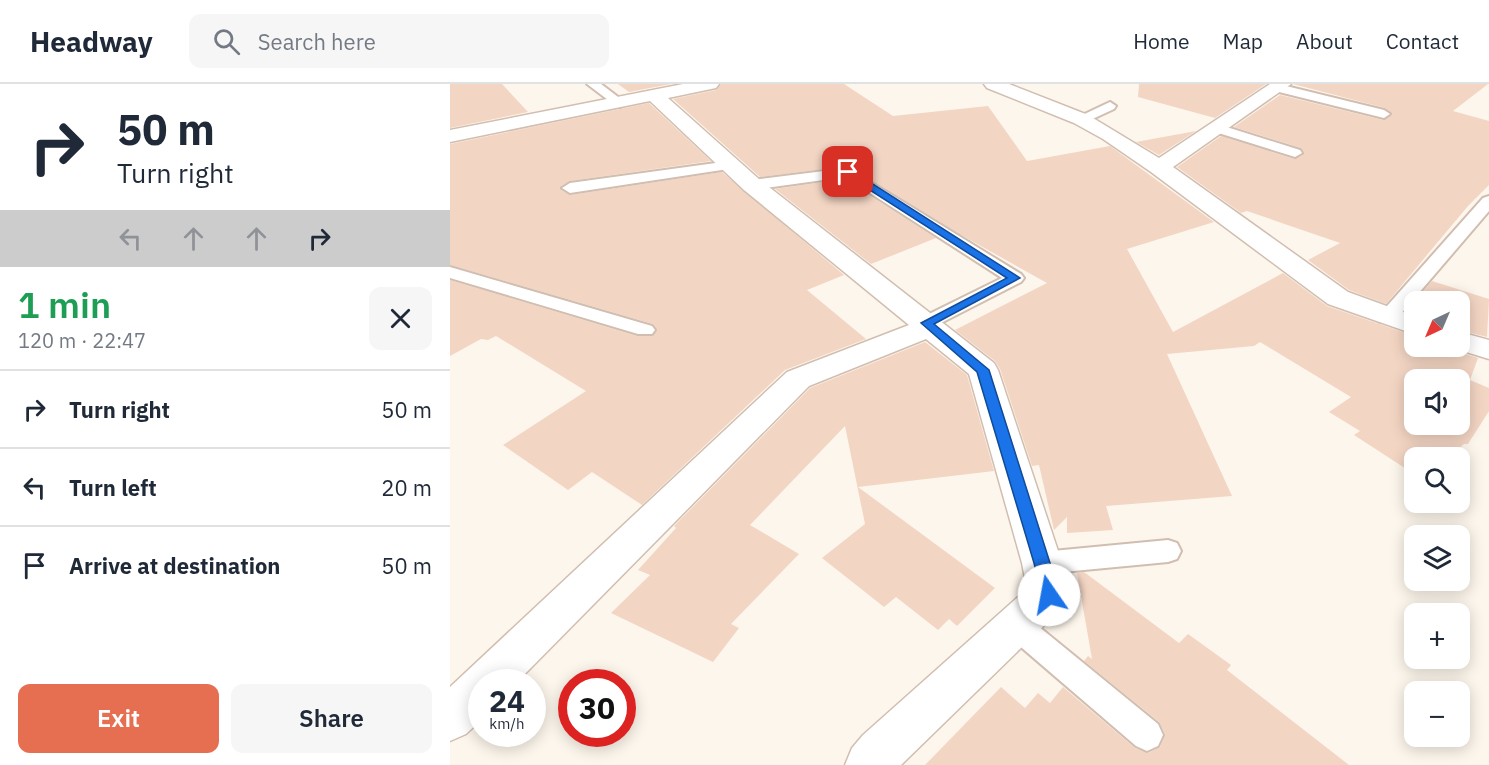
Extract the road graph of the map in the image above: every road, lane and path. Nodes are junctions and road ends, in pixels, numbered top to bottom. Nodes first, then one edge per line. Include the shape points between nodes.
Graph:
1 (593, 84) edge
2 (710, 84) edge
3 (993, 84) edge
4 (1278, 86) edge
5 (655, 96) junction
6 (620, 103) junction
7 (1110, 106) dead end
8 (1384, 114) dead end
9 (1081, 119) junction
10 (1217, 128) junction
11 (450, 136) edge
12 (1295, 153) dead end
13 (1159, 167) junction
14 (741, 175) junction
15 (570, 188) dead end
16 (1489, 201) edge
17 (450, 272) edge
18 (1387, 318) junction
19 (1404, 323) edge
20 (928, 325) junction
21 (645, 330) dead end
22 (1470, 343) edge
23 (1489, 350) edge
24 (1168, 551) dead end
25 (1042, 563) junction
26 (1017, 626) junction
27 (500, 669) edge
28 (468, 701) edge
29 (450, 718) edge
30 (1147, 735) dead end
31 (869, 765) edge

1 - 6 lane
2 - 5 street
3 - 9 street
4 - 8 lane
4 - 10 street
5 - 6 street
5 - 14 street
6 - 11 street
7 - 9 lane
9 - 13 street
10 - 12 lane
10 - 13 street
13 - 18 street via 1338,298
14 - 15 lane
14 - 20 street
14 - 20 lane via 848,172 1015,278
16 - 18 lane
17 - 21 lane
18 - 19 street
20 - 25 street via 983,370
20 - 27 street via 798,379
22 - 23 street
24 - 25 lane
25 - 26 street via 1049,595
26 - 30 lane
26 - 31 street
28 - 29 street

